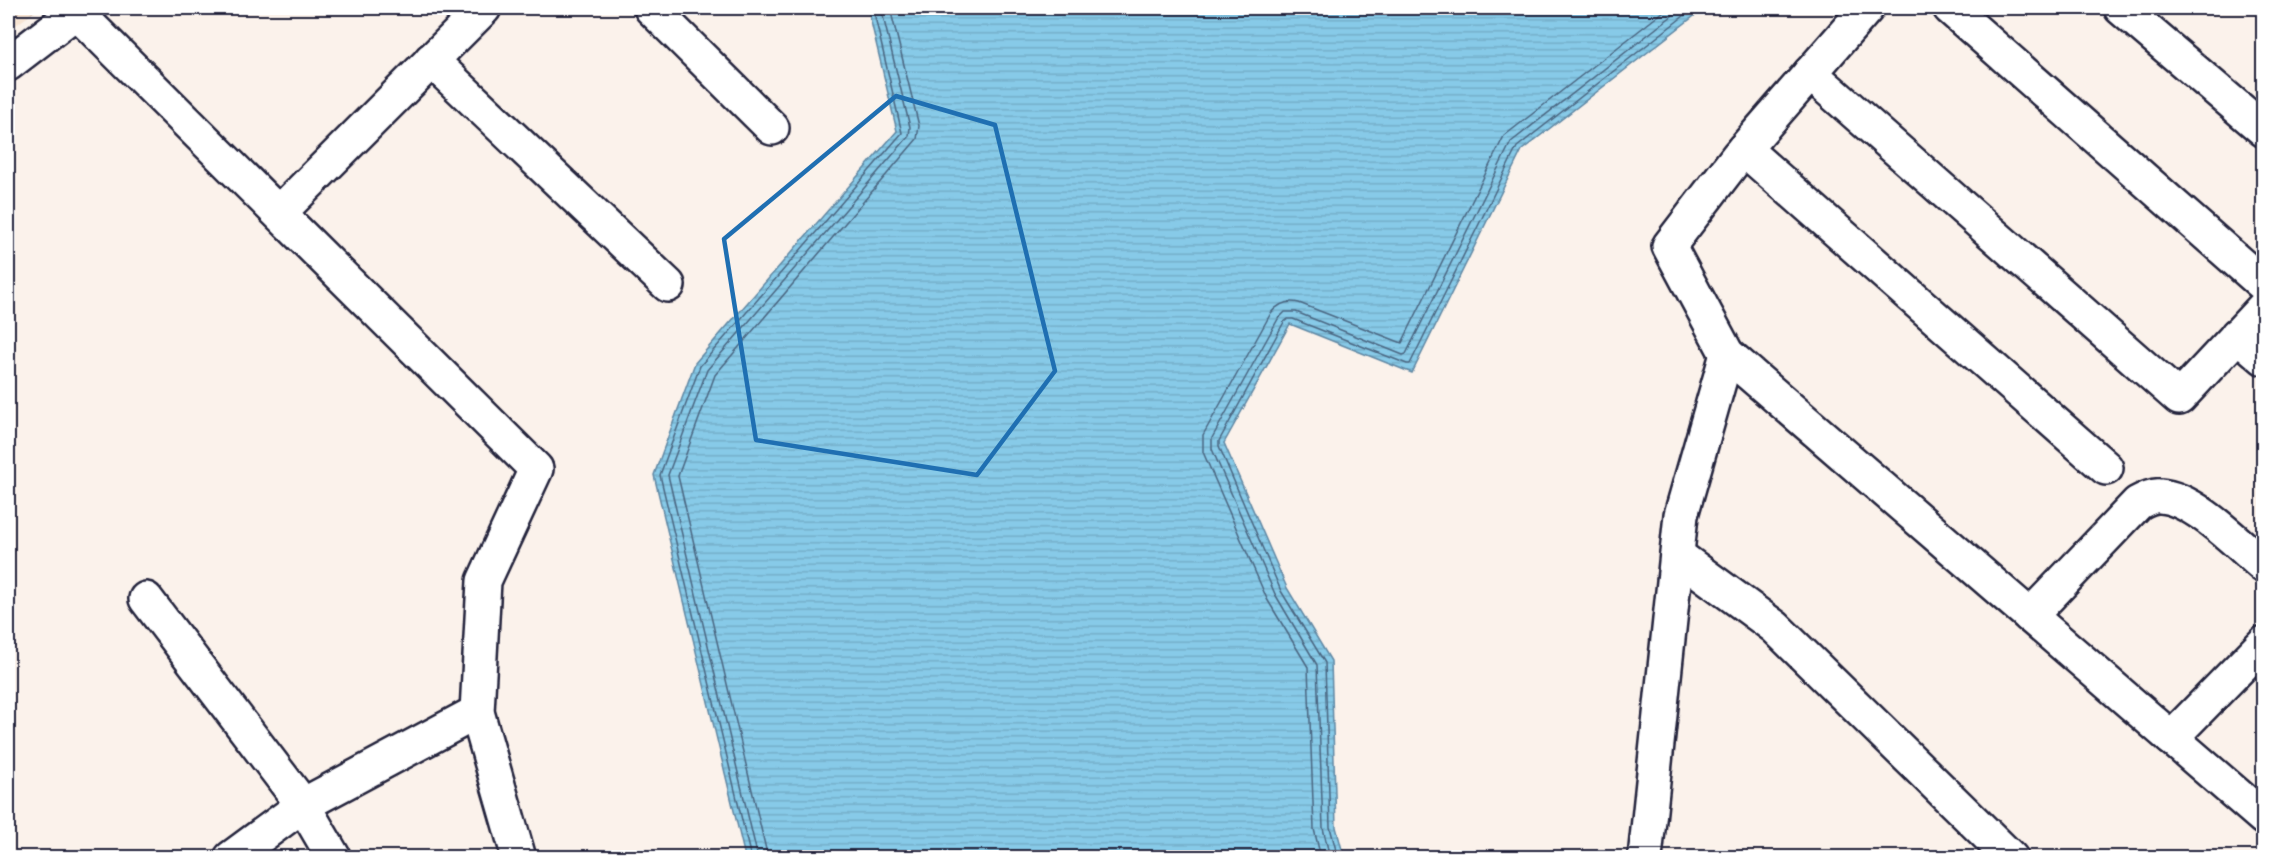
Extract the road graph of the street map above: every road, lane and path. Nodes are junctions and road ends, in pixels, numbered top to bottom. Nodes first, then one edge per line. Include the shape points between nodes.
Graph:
1 (484, 8) edge
2 (651, 8) edge
3 (1867, 8) edge
4 (1950, 8) edge
5 (2121, 8) edge
6 (79, 10) edge
7 (11, 55) edge
8 (431, 60) junction
9 (1810, 73) junction
10 (772, 128) dead end
11 (2264, 130) edge
12 (1744, 149) junction
13 (279, 213) junction
14 (668, 285) dead end
15 (2264, 285) edge
16 (2264, 307) edge
17 (2237, 335) junction
18 (1727, 354) junction
19 (2264, 358) edge
20 (2106, 468) dead end
21 (1677, 555) junction
22 (2264, 566) edge
23 (146, 599) dead end
24 (2030, 616) junction
25 (2264, 643) edge
26 (477, 711) junction
27 (2171, 738) junction
28 (303, 805) junction
29 (2264, 818) edge
30 (231, 858) edge
31 (334, 858) edge
32 (519, 858) edge
33 (1645, 858) edge
34 (2011, 858) edge

1 - 8 street
2 - 10 street
3 - 9 street
4 - 15 street
5 - 11 street
6 - 7 street
6 - 13 street
8 - 13 street
8 - 14 street
9 - 12 street
9 - 17 street via 2179,398
12 - 18 street via 1669,246
12 - 20 street
13 - 26 street via 536,469 484,581
16 - 17 street
17 - 19 street
18 - 21 street via 1681,515
18 - 24 street
21 - 33 street
21 - 34 street via 1775,627
22 - 24 street via 2203,514 2159,495 2138,502
23 - 28 street
24 - 27 street
25 - 27 street
26 - 28 street
26 - 32 street
27 - 29 street
28 - 30 street
28 - 31 street

